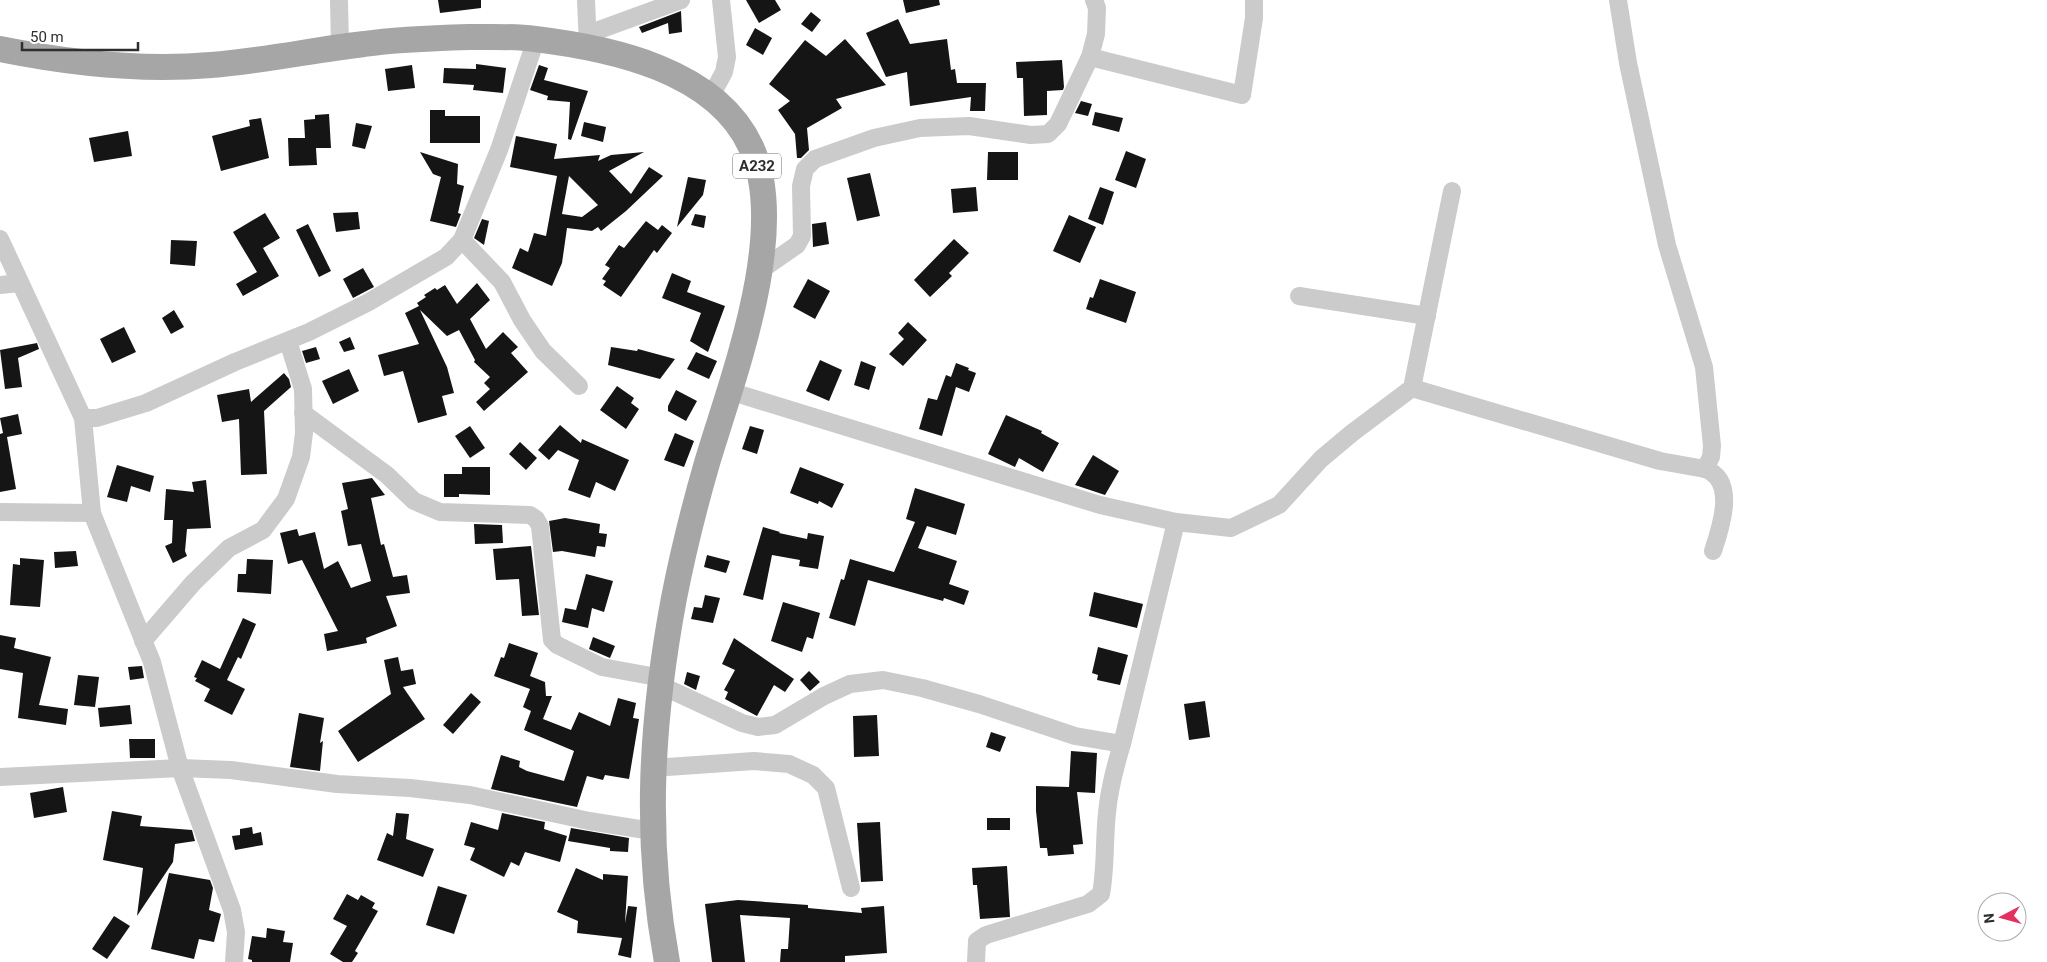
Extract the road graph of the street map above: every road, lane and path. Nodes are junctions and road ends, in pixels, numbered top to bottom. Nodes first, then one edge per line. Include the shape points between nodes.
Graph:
1 (339, 0) edge
2 (586, 0) edge
3 (681, 0) edge
4 (721, 0) edge
5 (1094, 0) edge
6 (1254, 0) edge
7 (1618, 0) edge
8 (536, 39) junction
9 (588, 41) junction
10 (340, 47) junction
11 (0, 49) edge
12 (1090, 57) junction
13 (711, 96) junction
14 (1452, 192) dead end
15 (0, 239) edge
16 (462, 240) junction
17 (758, 272) junction
18 (20, 283) junction
19 (0, 285) edge
20 (1299, 296) dead end
21 (1427, 316) junction
22 (288, 340) junction
23 (579, 386) dead end
24 (1412, 388) junction
25 (729, 391) junction
26 (304, 413) junction
27 (83, 418) junction
28 (1705, 469) junction
29 (0, 512) edge
30 (92, 513) junction
31 (1176, 522) junction
32 (1713, 551) dead end
33 (143, 641) junction
34 (661, 682) junction
35 (1122, 744) junction
36 (180, 768) junction
37 (653, 768) junction
38 (0, 777) edge
39 (652, 831) junction
40 (851, 888) dead end
41 (234, 962) edge
42 (667, 962) edge
43 (976, 962) edge

1 - 10 street
2 - 9 street
3 - 9 street
4 - 13 street via 727,57 724,72
5 - 12 street via 1097,8 1096,34
6 - 12 street via 1242,96
7 - 28 street via 1628,63 1667,245 1704,367 1712,446
8 - 9 main road, A232
8 - 10 main road, A232 via 434,38
8 - 16 street via 499,150
9 - 13 main road, A232 via 681,77
10 - 11 main road, A232 via 208,66 157,67 66,61
12 - 17 street via 1058,124 1048,134 1031,135 969,126 920,128 874,138 815,158 805,169 801,186 802,236 797,245
13 - 17 main road, A232 via 731,116 751,147 761,182 765,222
14 - 21 street
15 - 18 street
16 - 22 street via 446,257 367,303
16 - 23 street via 502,282 543,351
17 - 25 main road, A232 via 751,315
18 - 19 street
18 - 27 street
20 - 21 street
21 - 24 street
22 - 26 street via 302,389
22 - 27 street via 146,402 97,418
24 - 28 street via 1660,460
24 - 31 street via 1321,459 1279,505 1231,528
25 - 31 street via 1100,505
25 - 34 main road, A232 via 686,537
26 - 33 street via 301,457 286,499 263,530 229,548 193,583
26 - 34 street via 387,475 414,501 440,512 530,515 536,519 540,526 552,640 602,667
27 - 30 street
28 - 32 street via 1713,472 1724,490
29 - 30 street
30 - 33 street
31 - 35 street
33 - 36 street via 152,662
34 - 35 street via 742,723 758,727 775,725 850,684 883,680 980,704 1075,736
34 - 37 main road, A232
35 - 43 street via 1107,812 1101,894 1088,904 986,935 978,941
36 - 38 street
36 - 39 street via 231,770 337,784 470,795
36 - 41 street via 232,910 236,932
37 - 39 main road, A232
37 - 40 street via 754,761 789,764 813,775 826,788
39 - 42 main road, A232 via 654,871

